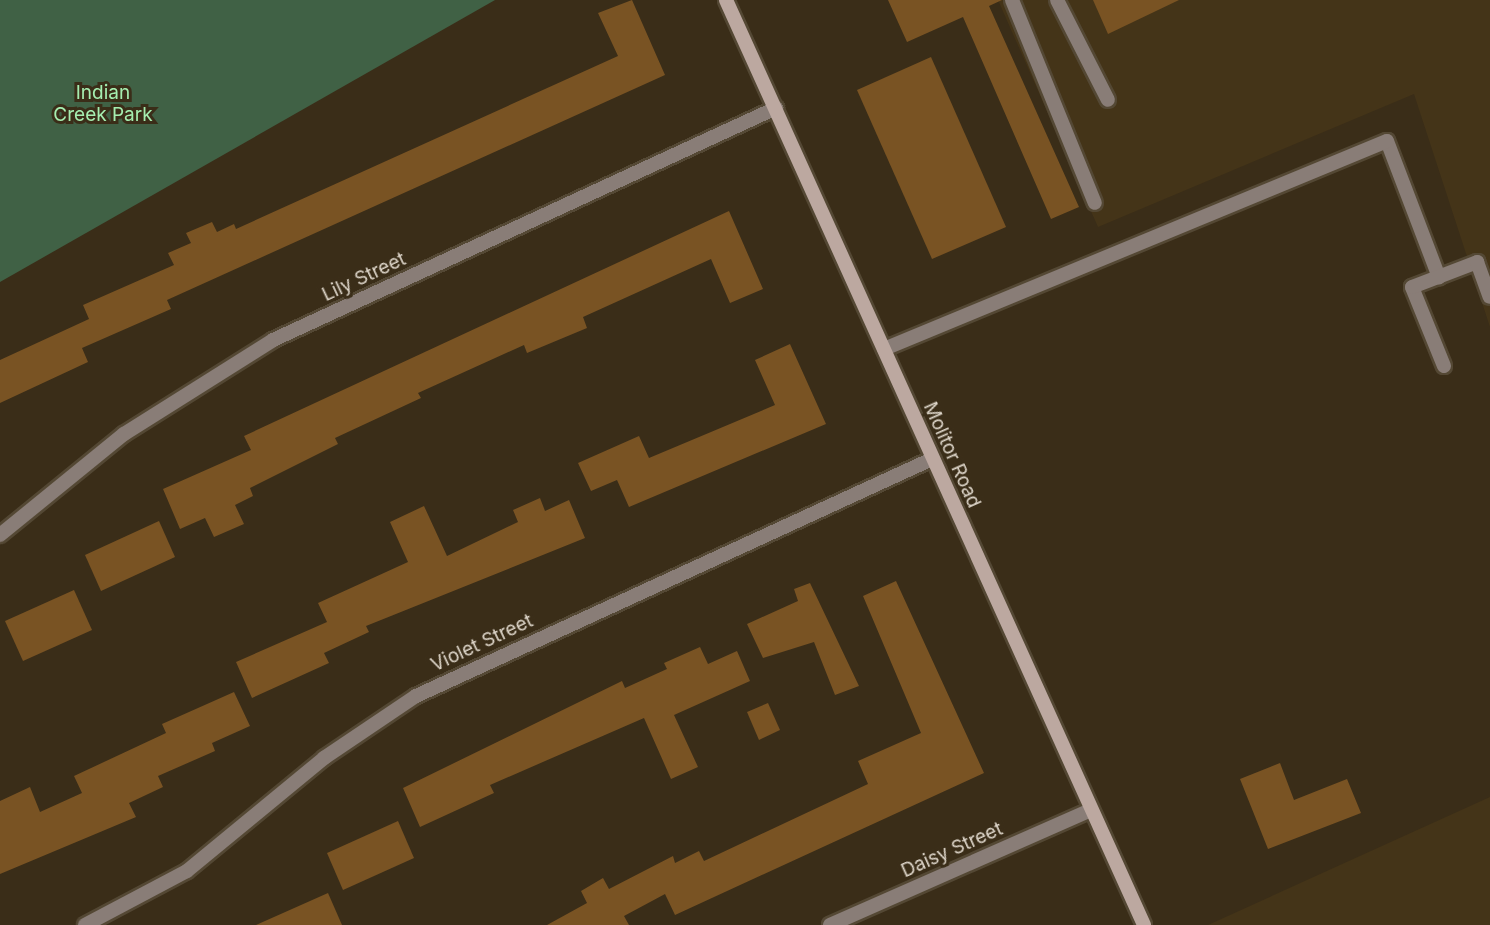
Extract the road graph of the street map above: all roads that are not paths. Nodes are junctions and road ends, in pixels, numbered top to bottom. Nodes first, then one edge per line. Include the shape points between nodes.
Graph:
1 (726, 0) edge
2 (1012, 0) edge
3 (1057, 0) edge
4 (1108, 100) dead end
5 (776, 108) junction
6 (1095, 203) dead end
7 (1439, 277) junction
8 (1490, 297) edge
9 (884, 349) junction
10 (1444, 366) dead end
11 (932, 459) junction
12 (0, 535) edge
13 (1090, 810) junction
14 (85, 925) edge
15 (830, 925) edge
16 (1143, 925) edge

1 - 5 street, Molitor Road
2 - 6 street
3 - 4 street
5 - 9 street, Molitor Road
5 - 12 street, Lily Street via 273,340 124,434
7 - 8 street via 1477,262
7 - 9 street via 1387,141
7 - 10 street via 1412,287
9 - 11 street, Molitor Road
11 - 13 street, Molitor Road
11 - 14 street, Violet Street via 416,696 324,758 187,871
13 - 15 street, Daisy Street
13 - 16 street, Molitor Road

